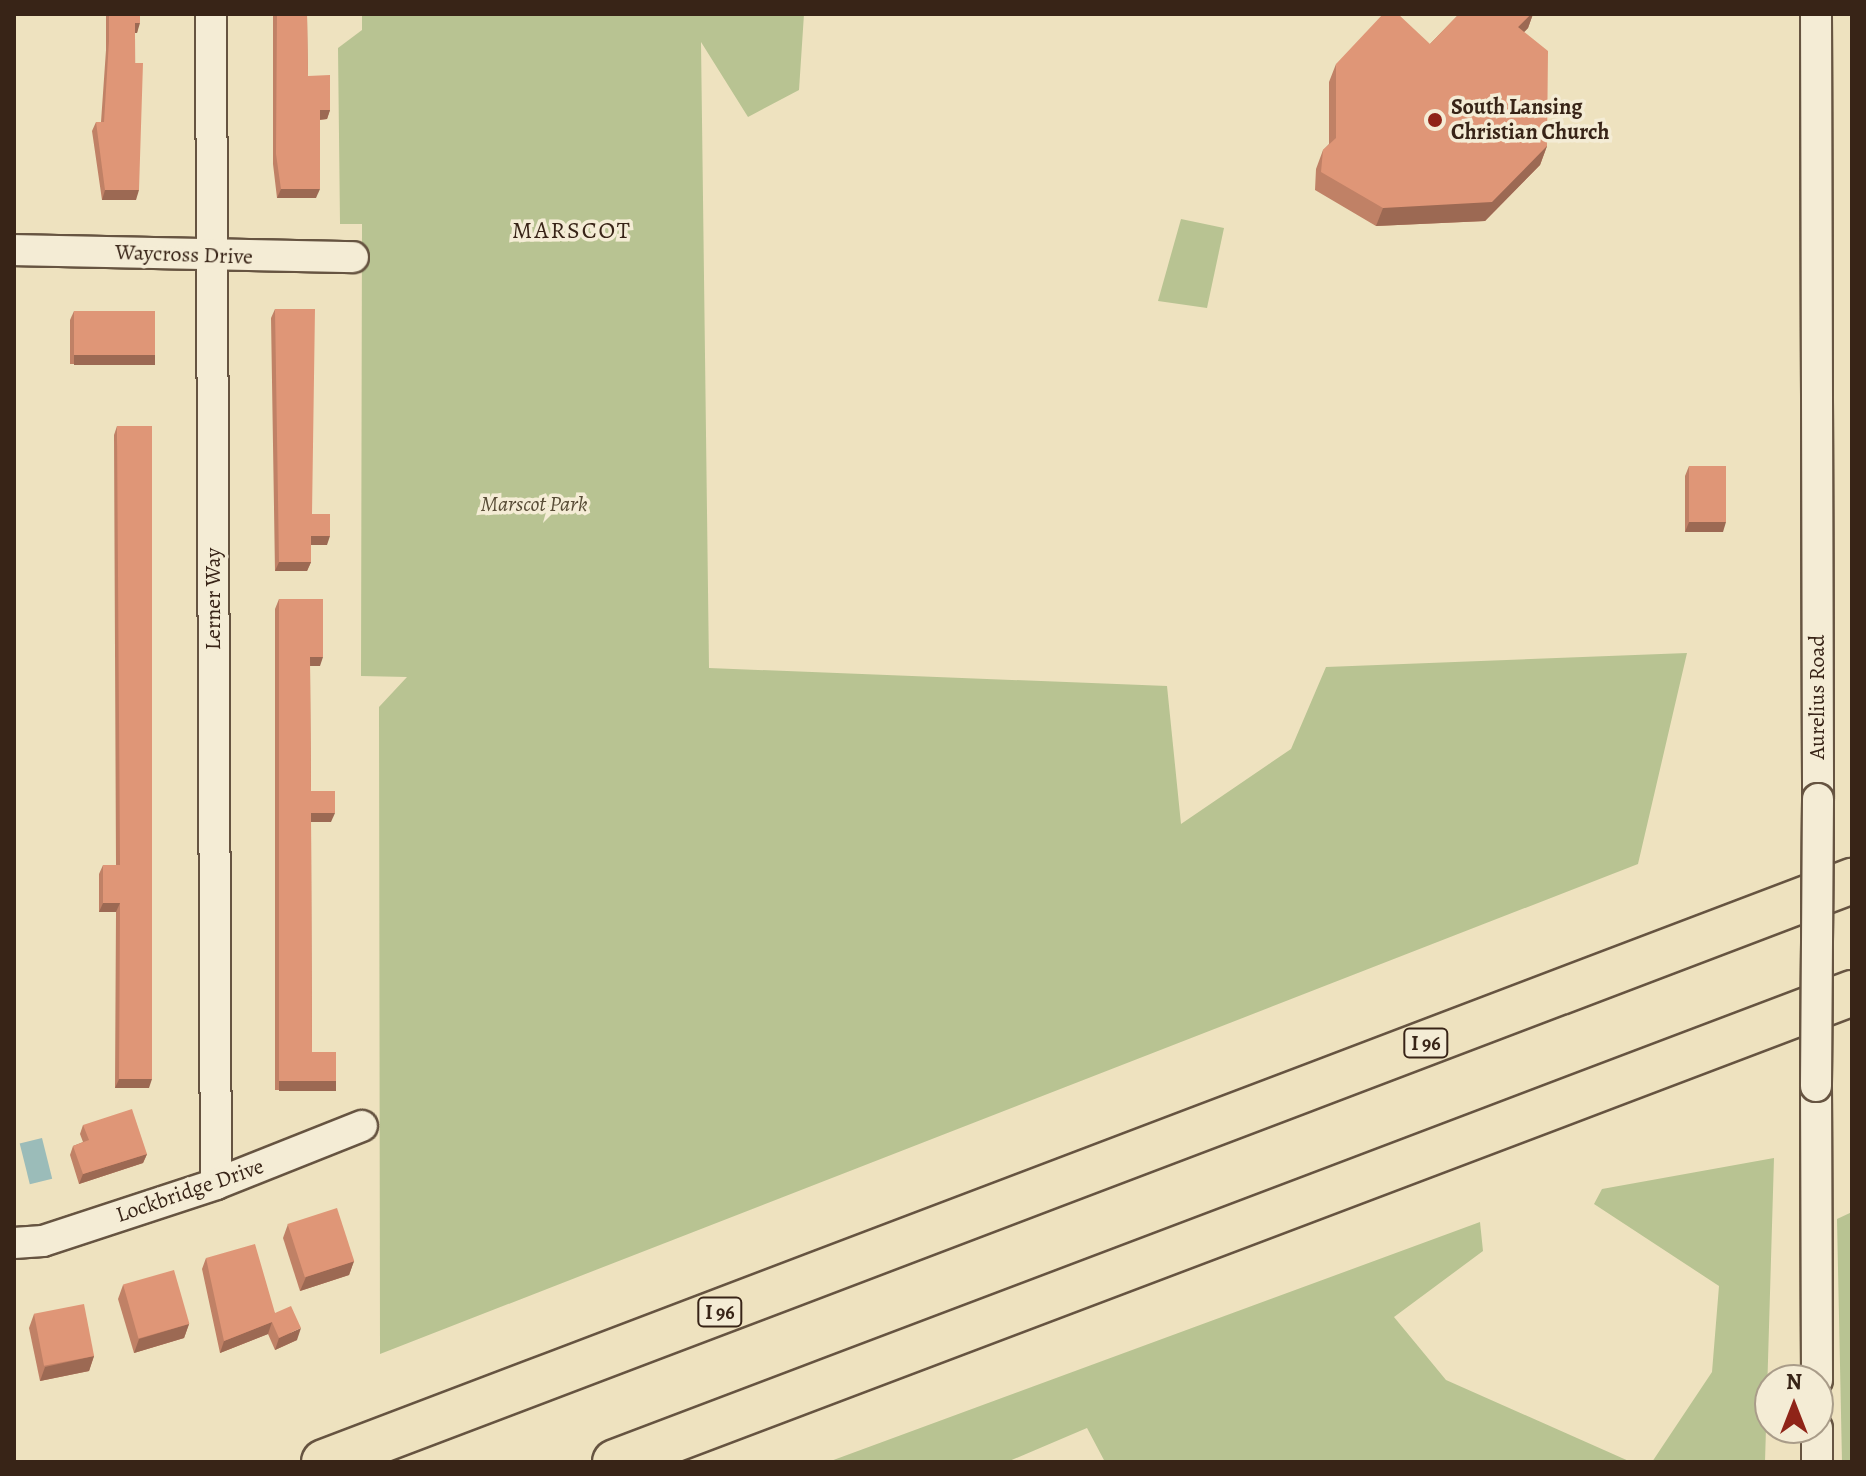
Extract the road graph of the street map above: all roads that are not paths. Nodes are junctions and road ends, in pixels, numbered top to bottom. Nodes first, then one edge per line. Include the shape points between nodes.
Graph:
1 (211, 14) edge
2 (1816, 14) edge
3 (14, 250) edge
4 (353, 257) dead end
5 (213, 258) junction
6 (1852, 881) edge
7 (1852, 993) edge
8 (362, 1126) dead end
9 (216, 1184) junction
10 (14, 1243) edge
11 (1817, 1364) edge
12 (441, 1418) junction
13 (702, 1429) junction
14 (297, 1462) edge
15 (324, 1462) edge
16 (615, 1462) edge
17 (639, 1462) edge

1 - 5 street, Lerner Way
2 - 11 street, Aurelius Road, bridge
3 - 5 street, Waycross Drive
4 - 5 street, Waycross Drive
5 - 9 street, Lerner Way
6 - 12 highway, I 96
7 - 13 highway
8 - 9 street, Lockbridge Drive
9 - 10 street, Lockbridge Drive via 43,1241
12 - 14 highway
12 - 15 highway, I 96
13 - 16 highway
13 - 17 highway

